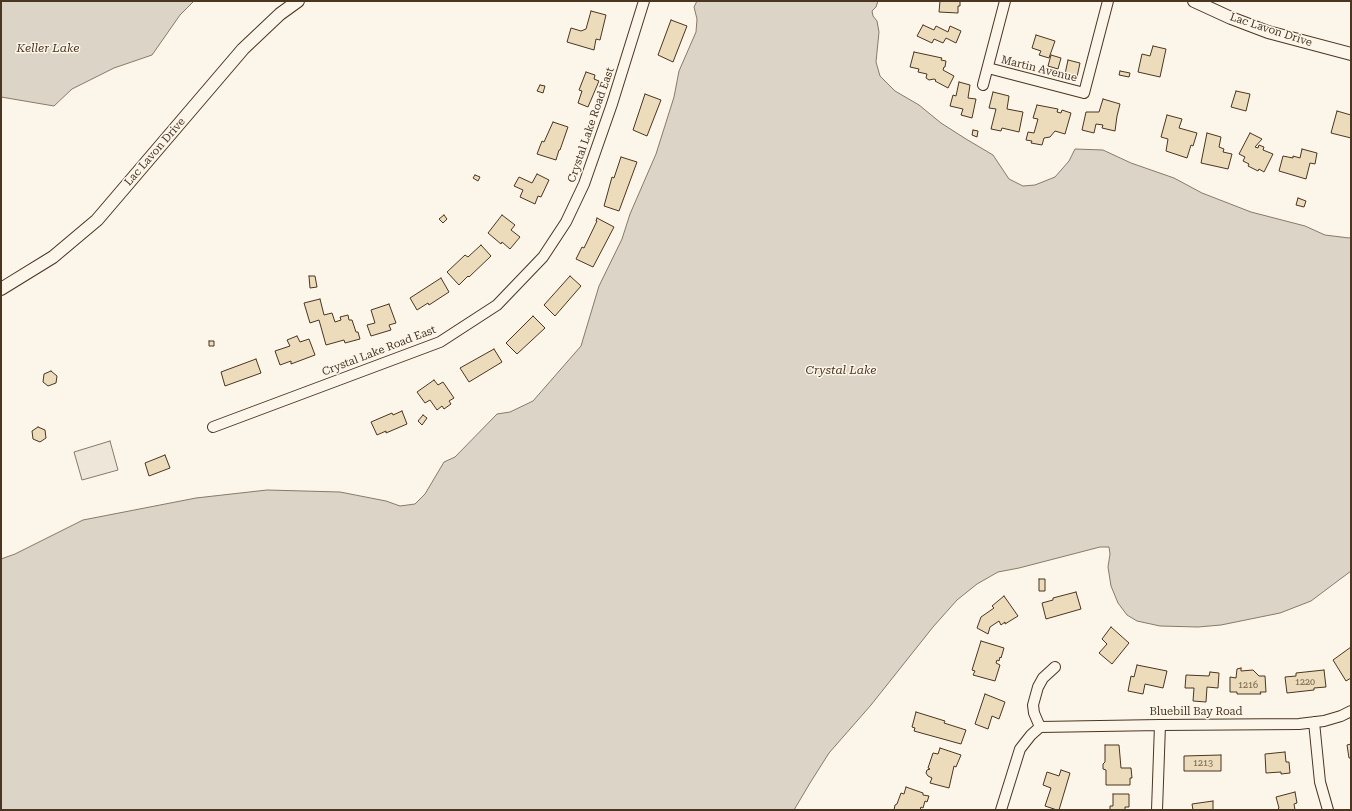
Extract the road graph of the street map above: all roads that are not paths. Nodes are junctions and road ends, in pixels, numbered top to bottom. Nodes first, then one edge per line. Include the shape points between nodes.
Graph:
1 (298, 1) edge
2 (644, 1) edge
3 (1005, 1) edge
4 (1108, 1) edge
5 (1194, 1) edge
6 (1351, 54) edge
7 (988, 68) junction
8 (984, 85) dead end
9 (1, 289) edge
10 (213, 427) dead end
11 (1055, 668) dead end
12 (1351, 711) edge
13 (1314, 722) junction
14 (1160, 724) junction
15 (1040, 727) junction
16 (1001, 810) edge
17 (1157, 810) edge
18 (1328, 810) edge

1 - 9 street, Lac Lavon Drive via 280,14 243,49 97,220 53,257
2 - 10 street, Crystal Lake Road East via 610,111 584,184 566,222 543,256 497,305 440,342
3 - 7 street
4 - 7 street, Martin Avenue via 1084,93
5 - 6 street, Lac Lavon Drive via 1268,32
7 - 8 street
11 - 15 street via 1043,678 1033,705
12 - 13 street, Bluebill Bay Road via 1332,719
13 - 14 street, Bluebill Bay Road
13 - 18 street via 1320,782
14 - 15 street, Bluebill Bay Road
14 - 17 street
15 - 16 street via 1020,749

